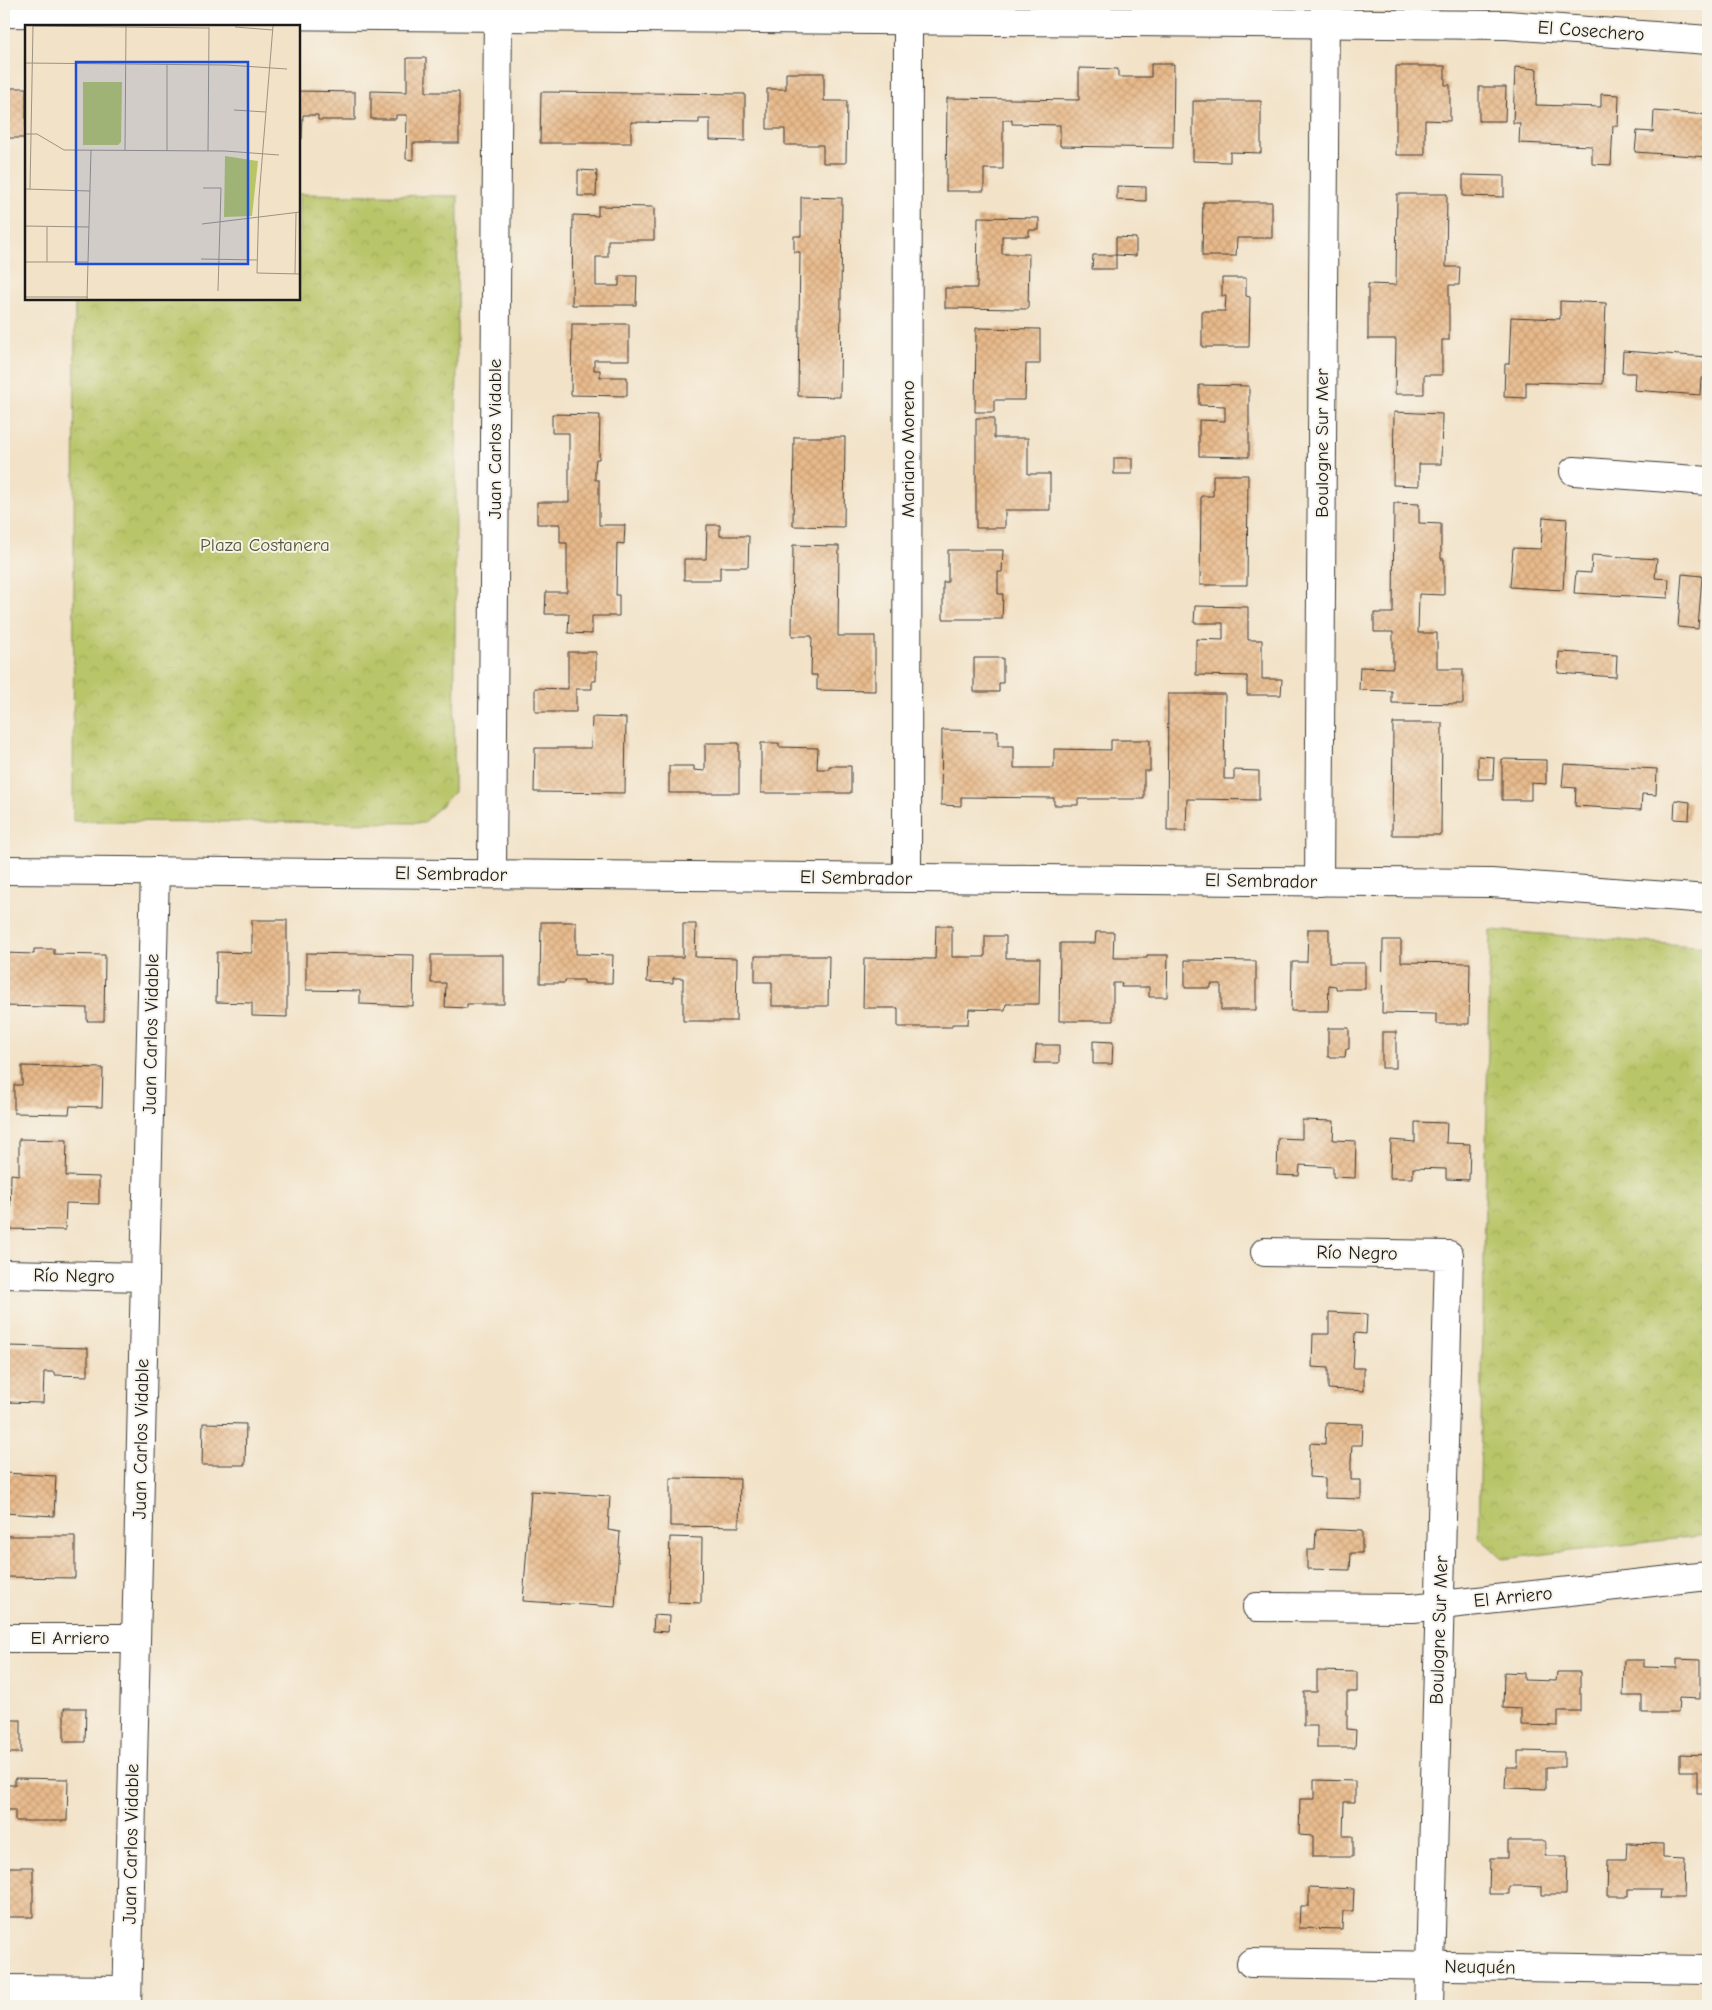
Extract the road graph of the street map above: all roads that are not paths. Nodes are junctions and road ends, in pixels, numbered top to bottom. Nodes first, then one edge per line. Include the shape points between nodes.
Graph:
1 (498, 10) edge
2 (4, 13) edge
3 (1325, 13) edge
4 (908, 19) junction
5 (1708, 40) edge
6 (1574, 471) dead end
7 (1708, 481) edge
8 (4, 870) edge
9 (155, 872) junction
10 (492, 874) junction
11 (908, 878) junction
12 (1319, 882) junction
13 (1708, 899) edge
14 (1265, 1252) dead end
15 (1449, 1255) joint
16 (4, 1274) edge
17 (145, 1277) junction
18 (1708, 1576) edge
19 (1440, 1605) junction
20 (1257, 1607) dead end
21 (4, 1638) edge
22 (136, 1638) junction
23 (1251, 1963) dead end
24 (1430, 1966) junction
25 (1708, 1970) edge
26 (4, 1989) edge
27 (127, 1998) edge
28 (1429, 2006) edge

1 - 2 street, El Cosechero
1 - 4 street, El Cosechero
1 - 10 street, Juan Carlos Vidable
3 - 4 street, El Cosechero
3 - 5 street, El Cosechero
3 - 12 street, Boulogne Sur Mer
4 - 11 street, Mariano Moreno
6 - 7 street
8 - 9 street, El Sembrador
9 - 10 street, El Sembrador
9 - 17 street, Juan Carlos Vidable
10 - 11 street, El Sembrador
11 - 12 street, El Sembrador
12 - 13 street, El Sembrador via 1491,883
14 - 15 street, Río Negro
15 - 19 street, Boulogne Sur Mer
16 - 17 street, Río Negro
17 - 22 street, Juan Carlos Vidable
18 - 19 street, El Arriero
19 - 20 street, El Arriero via 1413,1608
19 - 24 street, Boulogne Sur Mer
21 - 22 street, El Arriero
22 - 27 street, Juan Carlos Vidable
23 - 24 street, Neuquén
24 - 25 street, Neuquén
24 - 28 street, Boulogne Sur Mer
26 - 27 street

